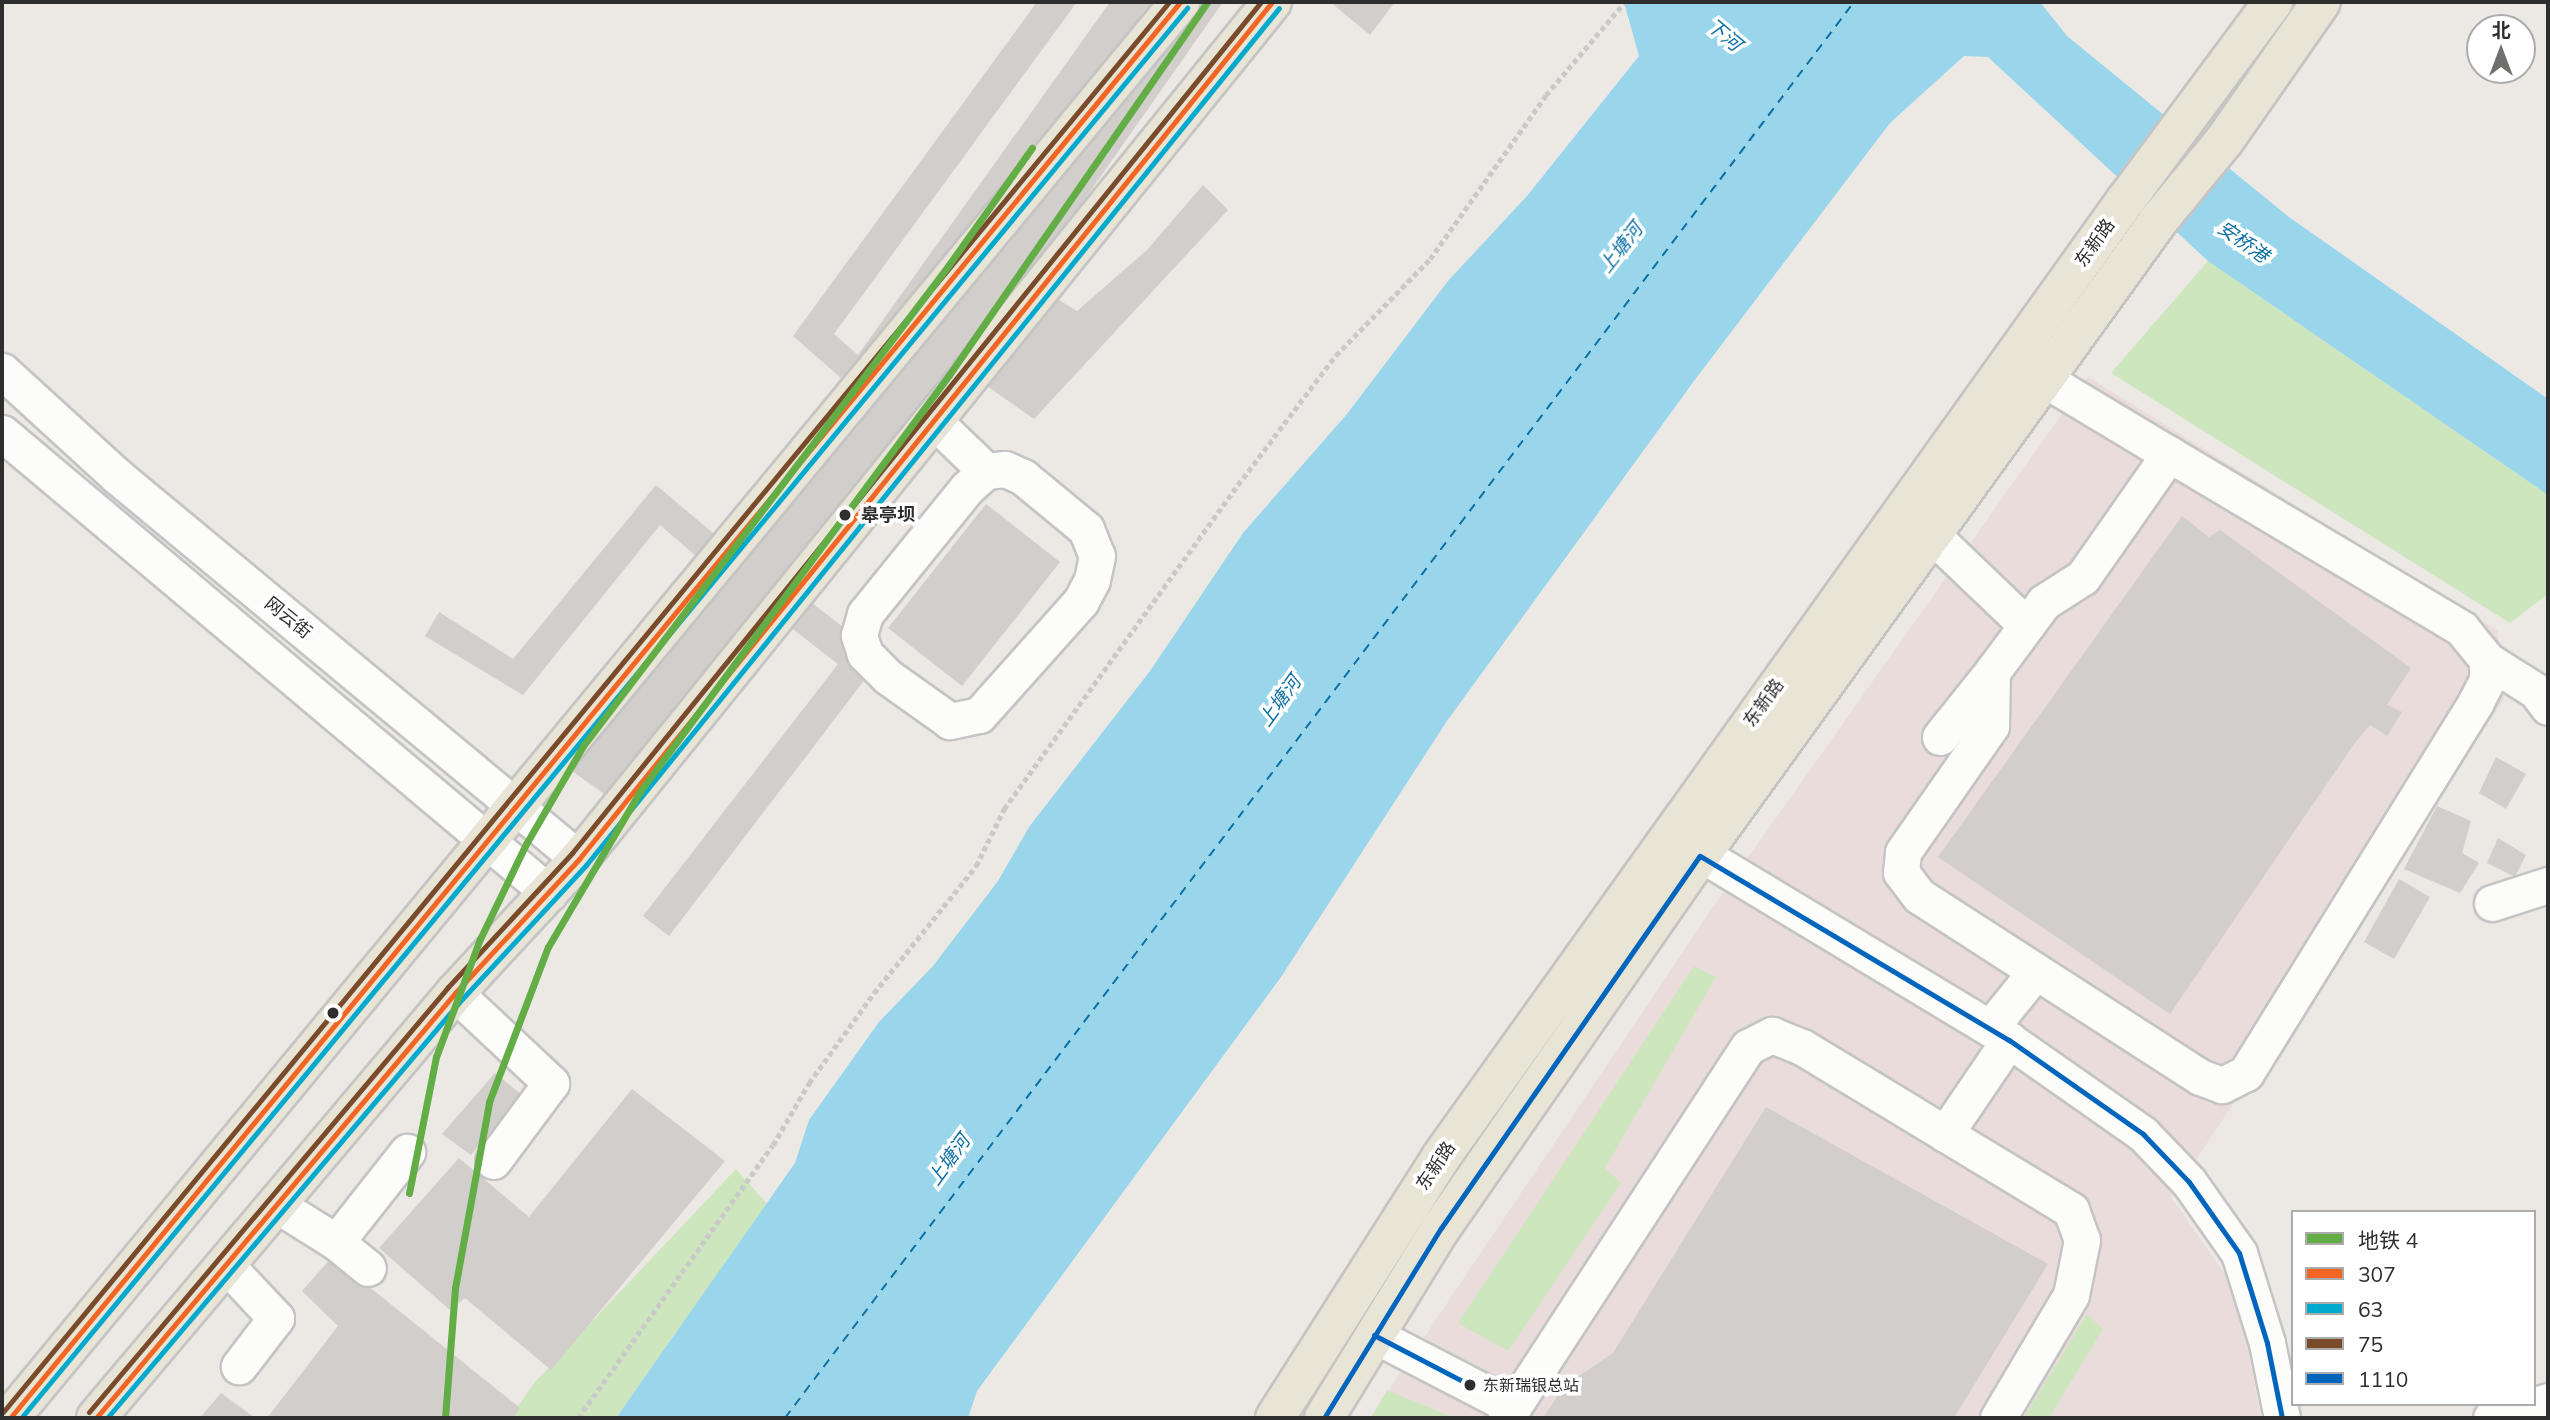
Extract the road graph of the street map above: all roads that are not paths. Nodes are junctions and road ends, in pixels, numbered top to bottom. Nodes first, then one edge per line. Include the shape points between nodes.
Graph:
1 (1180, 2) edge
2 (1272, 2) edge
3 (2273, 2) edge
4 (2320, 2) edge
5 (2, 371) edge
6 (2045, 379) junction
7 (39, 405) junction
8 (933, 420) junction
9 (6, 446) edge
10 (2169, 454) junction
11 (986, 471) junction
12 (1932, 535) junction
13 (2025, 624) junction
14 (2487, 660) junction
15 (1992, 672) junction
16 (2548, 707) edge
17 (1940, 737) dead end
18 (519, 806) junction
19 (489, 842) junction
20 (1685, 845) junction
21 (579, 859) junction
22 (2548, 885) edge
23 (549, 893) junction
24 (2492, 903) dead end
25 (2036, 971) junction
26 (454, 993) junction
27 (2000, 1034) junction
28 (1945, 1134) junction
29 (407, 1152) dead end
30 (493, 1161) dead end
31 (277, 1205) junction
32 (336, 1242) junction
33 (226, 1265) junction
34 (368, 1268) dead end
35 (1374, 1335) junction
36 (239, 1366) dead end
37 (2531, 1406) edge
38 (1510, 1413) edge
39 (10, 1418) edge
40 (96, 1418) edge
41 (1275, 1418) edge
42 (1324, 1418) edge
43 (1998, 1418) edge
44 (2282, 1418) edge
45 (2491, 1418) edge

1 - 18 main road
2 - 8 main road
3 - 20 main road, 东新路 via 2126,200
4 - 6 main road, 东新路 via 2224,141 2159,220
5 - 7 street, 网云街
6 - 10 street
6 - 12 main road, 东新路
7 - 9 street
7 - 18 street, 网云街 via 117,476
8 - 11 street
8 - 21 main road
9 - 19 street
10 - 13 street via 2083,577 2045,602
10 - 14 street via 2462,629
11 - 11 street via 1005,469 1023,477 1086,529 1097,556 1091,580 1062,622 979,715 950,721 888,677 866,654 859,635 865,614 967,488
12 - 13 street
12 - 20 main road, 东新路
13 - 15 street
14 - 16 street via 2536,691
14 - 25 street via 2487,680 2476,702 2246,1073 2222,1084 2200,1077
15 - 17 street
15 - 25 street via 1991,726 1902,852 1901,872 1919,896
18 - 19 main road
18 - 21 street, 网云街
19 - 23 street
19 - 39 main road
20 - 27 street
20 - 35 main road, 东新路
20 - 41 main road, 东新路 via 1441,1157
21 - 23 main road
22 - 24 street
23 - 26 main road
25 - 27 street
26 - 30 street via 551,1083
26 - 31 main road
27 - 28 street
27 - 44 street via 2143,1134 2189,1182 2239,1253 2267,1343
28 - 38 street via 1802,1047 1772,1035 1748,1047
28 - 43 street via 2071,1210 2082,1240 2071,1295
29 - 32 street
31 - 32 street
31 - 33 main road
32 - 34 street
33 - 36 street via 276,1318
33 - 40 main road
35 - 38 street
35 - 42 main road, 东新路
37 - 45 street

